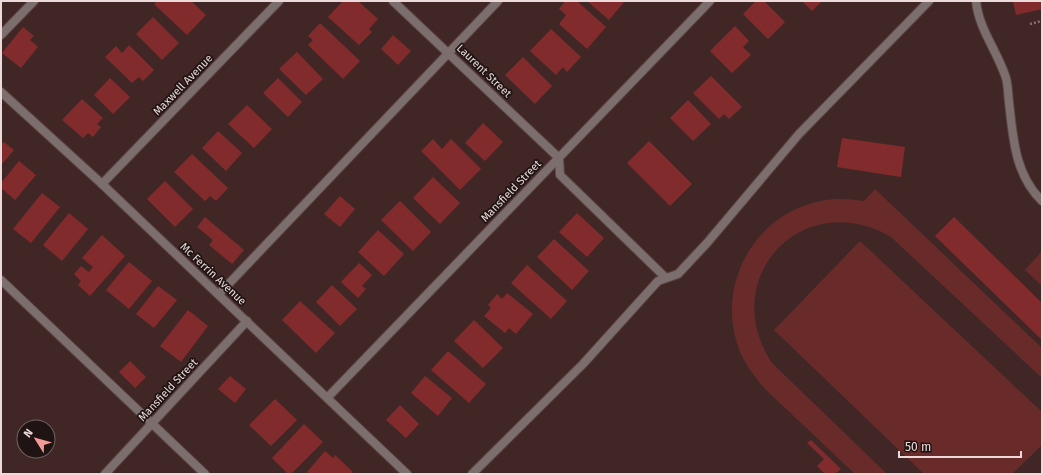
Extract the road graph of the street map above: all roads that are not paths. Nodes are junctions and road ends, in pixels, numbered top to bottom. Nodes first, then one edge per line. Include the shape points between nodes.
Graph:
1 (34, 1) edge
2 (279, 1) edge
3 (393, 1) edge
4 (498, 1) edge
5 (710, 1) edge
6 (929, 1) edge
7 (976, 1) edge
8 (1, 35) edge
9 (448, 52) junction
10 (1, 92) edge
11 (558, 158) junction
12 (102, 184) junction
13 (1042, 201) edge
14 (666, 278) junction
15 (1, 280) edge
16 (218, 294) junction
17 (247, 321) junction
18 (328, 397) junction
19 (152, 423) junction
20 (105, 474) edge
21 (205, 474) edge
22 (407, 474) edge
23 (472, 474) edge

1 - 8 street
2 - 12 street, Maxwell Avenue
3 - 9 street, Laurent Street
4 - 9 street
5 - 11 street, Mansfield Street
6 - 14 street via 799,134 678,274
7 - 13 street via 978,18 1006,78 1012,132 1022,175
9 - 11 street, Laurent Street
9 - 16 street
10 - 12 street, Mc Ferrin Avenue
11 - 14 street via 560,175
11 - 18 street, Mansfield Street
12 - 16 street, Mc Ferrin Avenue
14 - 23 street via 658,281 583,364
15 - 19 street
16 - 17 street, Mc Ferrin Avenue
17 - 18 street, Mc Ferrin Avenue
17 - 19 street, Mansfield Street
18 - 22 street, Mc Ferrin Avenue
19 - 20 street, Mansfield Street
19 - 21 street

